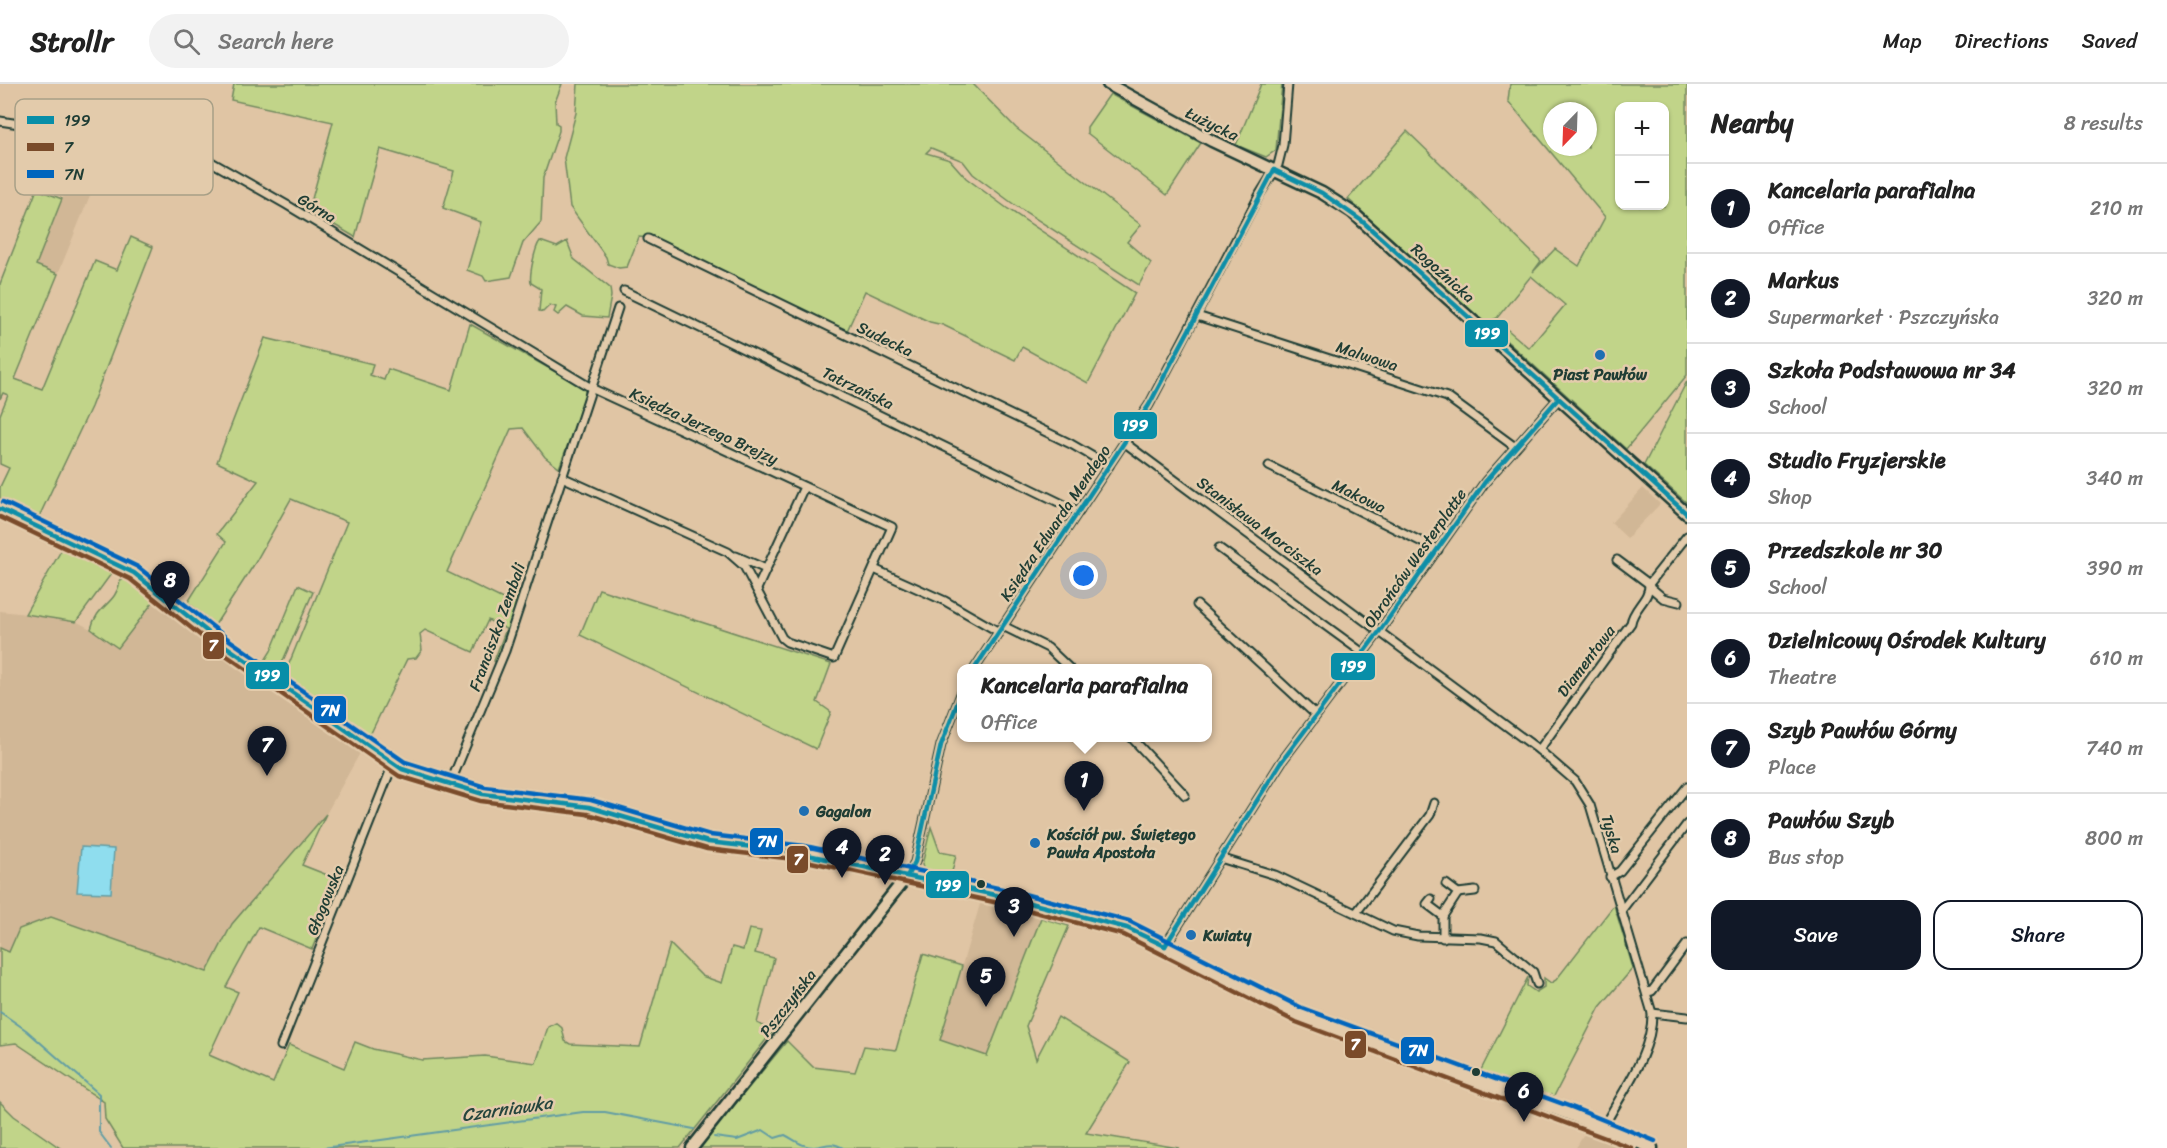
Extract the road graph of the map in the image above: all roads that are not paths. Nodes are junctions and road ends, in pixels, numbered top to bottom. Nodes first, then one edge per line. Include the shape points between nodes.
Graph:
1 (1108, 84) edge
2 (1288, 84) edge
3 (0, 121) edge
4 (15, 123) edge
5 (213, 163) edge
6 (1274, 170) junction
7 (648, 239) dead end
8 (624, 291) dead end
9 (618, 308) dead end
10 (1197, 316) junction
11 (593, 390) junction
12 (1558, 399) junction
13 (1125, 442) junction
14 (1515, 447) junction
15 (1108, 466) junction
16 (1269, 466) dead end
17 (562, 477) junction
18 (804, 487) junction
19 (0, 509) edge
20 (1079, 512) junction
21 (1687, 514) edge
22 (1687, 536) edge
23 (1219, 548) dead end
24 (1438, 550) junction
25 (728, 552) junction
26 (1617, 560) dead end
27 (766, 569) junction
28 (874, 569) junction
29 (1650, 586) junction
30 (757, 590) junction
31 (1680, 602) dead end
32 (1197, 605) dead end
33 (1001, 629) junction
34 (1379, 632) junction
35 (1363, 653) junction
36 (978, 664) edge
37 (1064, 664) edge
38 (957, 704) edge
39 (1316, 716) junction
40 (1136, 742) edge
41 (1539, 750) junction
42 (393, 764) junction
43 (450, 784) junction
44 (1687, 787) edge
45 (1185, 795) dead end
46 (1434, 803) dead end
47 (1687, 824) edge
48 (1220, 858) junction
49 (907, 876) junction
50 (1610, 877) junction
51 (1446, 884) dead end
52 (1475, 891) dead end
53 (1458, 893) junction
54 (1431, 898) dead end
55 (1621, 911) junction
56 (1356, 913) junction
57 (1443, 916) junction
58 (1443, 938) junction
59 (1687, 944) edge
60 (1165, 946) junction
61 (1537, 984) dead end
62 (1647, 992) junction
63 (1653, 1013) junction
64 (1687, 1017) edge
65 (281, 1046) dead end
66 (1603, 1128) junction
67 (692, 1148) edge
68 (1652, 1148) edge

1 - 6 street, Łużycka via 1180,125
2 - 6 street, Księdza Edwarda Mendego via 1283,145
3 - 4 street, Górna
5 - 11 street, Górna
6 - 10 street, Księdza Edwarda Mendego
6 - 12 street, Rogoźnicka via 1352,212
7 - 15 street, Sudecka via 1071,444
8 - 20 street, Tatrzańska
9 - 11 street, Franciszka Zembali
10 - 13 street, Księdza Edwarda Mendego via 1160,387
10 - 14 street, Malwowa via 1447,397
11 - 17 street, Franciszka Zembali
11 - 18 street, Księdza Jerzego Brejzy
12 - 14 street, Obrońców Westerplatte
12 - 21 street, Rogoźnicka
13 - 15 street, Księdza Edwarda Mendego
13 - 34 street, Stanisława Morciszka
14 - 24 street, Obrońców Westerplatte via 1485,482
15 - 20 street, Księdza Edwarda Mendego
16 - 24 street, Makowa
17 - 25 street
17 - 43 street, Franciszka Zembali via 505,651
18 - 27 street
18 - 28 street, Księdza Jerzego Brejzy via 892,527
19 - 42 street via 142,579 224,645
20 - 33 street, Księdza Edwarda Mendego
22 - 29 street, Diamentowa
23 - 35 street
24 - 34 street, Obrońców Westerplatte
25 - 27 street
25 - 30 street via 744,566
26 - 29 street
27 - 30 street
28 - 30 street, Księdza Jerzego Brejzy via 834,657 782,638
28 - 33 street
29 - 31 street via 1663,597
29 - 41 street, Diamentowa via 1631,623
32 - 39 street
33 - 36 street, Księdza Edwarda Mendego
33 - 37 street via 1048,648
34 - 35 street, Obrońców Westerplatte
34 - 41 street, Tyska
35 - 39 street, Obrońców Westerplatte
38 - 49 street via 941,746 915,862
39 - 48 street, Obrońców Westerplatte via 1266,783
40 - 45 street
41 - 50 street, Tyska via 1575,781 1585,795
42 - 43 street
42 - 65 street, Głogowska
43 - 49 street via 498,796 589,807 708,842 789,851
44 - 50 street via 1620,871
46 - 56 street via 1430,815
47 - 55 street
48 - 56 street via 1275,875
48 - 60 street, Obrońców Westerplatte
49 - 60 street via 1114,925
49 - 67 street, Pszczyńska
50 - 55 street, Tyska
51 - 53 street
52 - 53 street
53 - 57 street
54 - 57 street via 1427,904
55 - 62 street, Tyska
56 - 58 street via 1393,931
57 - 58 street
58 - 61 street via 1496,941 1533,972
59 - 62 street via 1652,991
60 - 66 street via 1299,1015
62 - 63 street, Tyska
63 - 64 street
63 - 66 street, Tyska via 1644,1052
66 - 68 street

